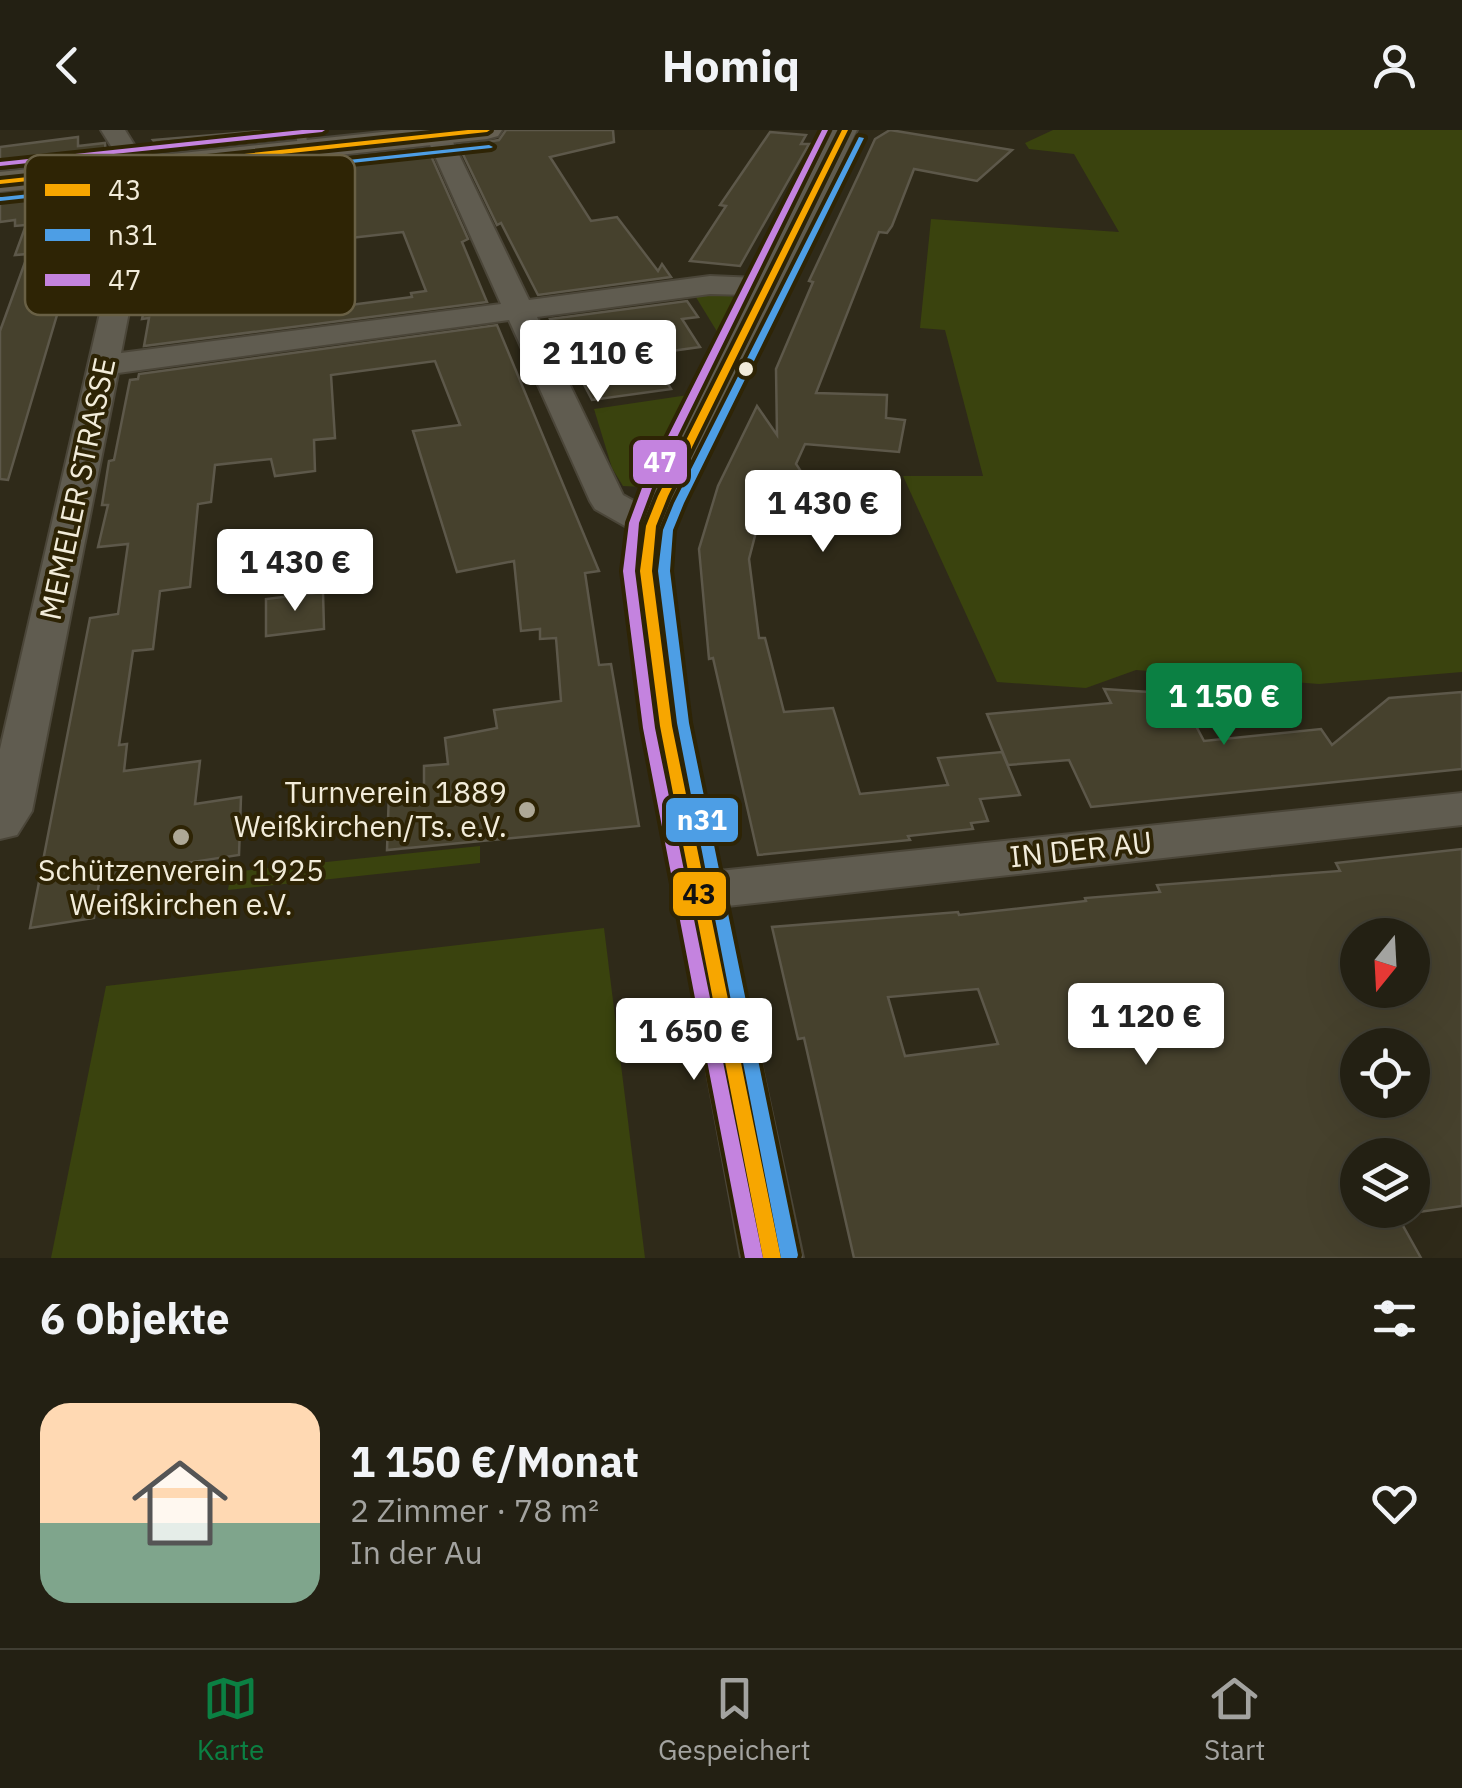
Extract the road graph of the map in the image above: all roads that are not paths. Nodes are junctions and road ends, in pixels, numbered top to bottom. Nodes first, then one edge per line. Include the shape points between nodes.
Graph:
1 (113, 130) edge
2 (487, 130) edge
3 (844, 130) edge
4 (438, 136) junction
5 (302, 140) edge
6 (130, 155) edge
7 (215, 155) edge
8 (25, 179) edge
9 (0, 182) edge
10 (766, 287) junction
11 (518, 310) junction
12 (114, 315) edge
13 (104, 365) junction
14 (651, 526) junction
15 (1462, 809) edge
16 (4, 817) edge
17 (700, 891) junction
18 (772, 1258) edge

1 - 6 street
2 - 4 main road
3 - 10 street
4 - 5 main road
4 - 11 street
5 - 7 main road
8 - 9 main road
10 - 11 street via 710,285
10 - 14 street
11 - 13 street
11 - 14 street via 608,501
12 - 13 street, MEMELER STRASSE
13 - 16 street, MEMELER STRASSE
14 - 17 street via 651,618
15 - 17 street, IN DER AU
17 - 18 street

